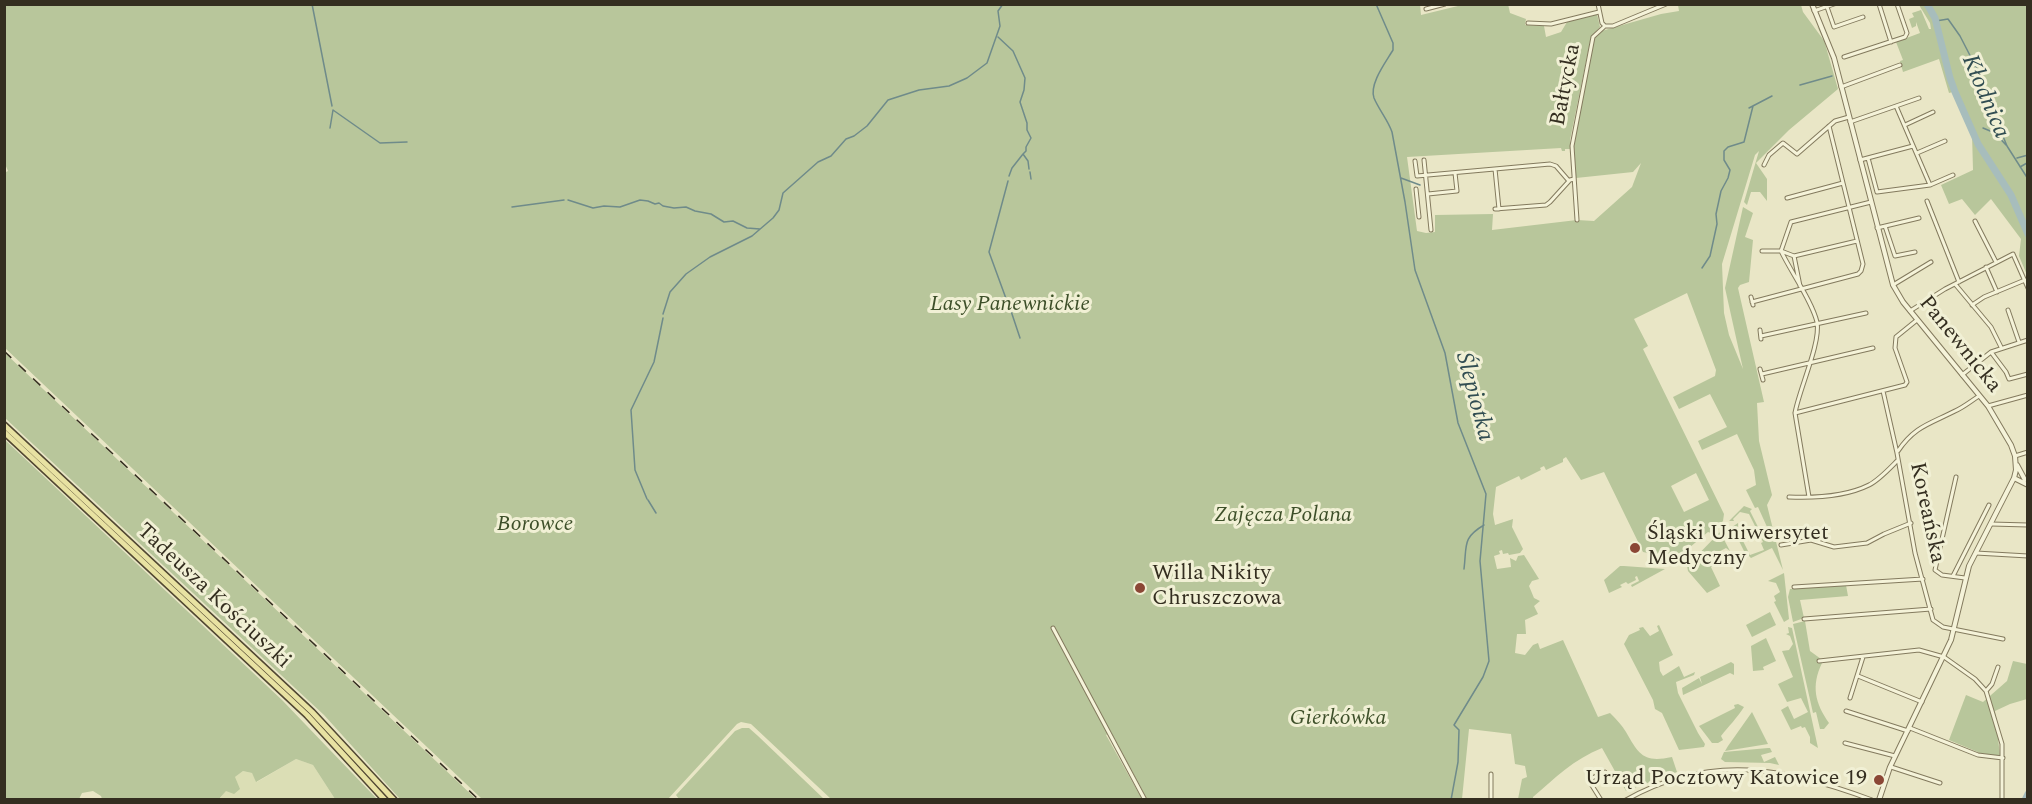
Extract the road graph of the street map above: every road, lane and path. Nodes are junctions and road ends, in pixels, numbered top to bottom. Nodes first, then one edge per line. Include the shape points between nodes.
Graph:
1 (1445, 4) edge
2 (1598, 4) edge
3 (1666, 4) edge
4 (1812, 4) edge
5 (1834, 4) edge
6 (1879, 4) edge
7 (1898, 4) edge
8 (1827, 7) junction
9 (1426, 9) dead end
10 (1814, 11) junction
11 (1599, 12) junction
12 (1863, 17) dead end
13 (1528, 23) dead end
14 (1605, 26) junction
15 (1892, 42) junction
16 (1844, 57) dead end
17 (1900, 65) dead end
18 (1841, 87) junction
19 (1919, 98) dead end
20 (1896, 106) junction
21 (1933, 112) dead end
22 (1850, 119) junction
23 (1905, 125) junction
24 (1829, 126) junction
25 (1945, 141) dead end
26 (1914, 146) junction
27 (1917, 153) junction
28 (1869, 158) junction
29 (1424, 160) dead end
30 (1860, 160) junction
31 (1415, 161) dead end
32 (1764, 165) dead end
33 (1495, 169) junction
34 (1455, 173) junction
35 (1426, 176) junction
36 (1953, 176) dead end
37 (1574, 179) junction
38 (1569, 181) junction
39 (1843, 183) junction
40 (1930, 185) junction
41 (1416, 189) dead end
42 (1428, 194) junction
43 (1787, 198) dead end
44 (1927, 201) dead end
45 (1871, 202) junction
46 (1849, 207) junction
47 (1429, 210) junction
48 (1419, 211) junction
49 (1419, 217) dead end
50 (1919, 218) dead end
51 (1577, 220) dead end
52 (1975, 221) dead end
53 (1885, 226) junction
54 (1877, 228) junction
55 (1431, 230) dead end
56 (1857, 241) junction
57 (1762, 251) dead end
58 (1781, 251) junction
59 (1915, 252) dead end
60 (1794, 256) junction
61 (1931, 262) dead end
62 (1996, 262) junction
63 (1986, 267) junction
64 (2025, 280) junction
65 (1957, 283) junction
66 (1893, 285) junction
67 (1800, 288) junction
68 (2028, 288) edge
69 (1996, 292) junction
70 (1751, 297) dead end
71 (1972, 305) junction
72 (1910, 310) junction
73 (2008, 310) dead end
74 (1866, 313) dead end
75 (1917, 320) junction
76 (1817, 323) junction
77 (1760, 330) dead end
78 (2028, 340) edge
79 (2019, 342) junction
80 (2001, 347) junction
81 (1873, 348) dead end
82 (1991, 352) junction
83 (1809, 364) junction
84 (1760, 369) dead end
85 (1762, 374) junction
86 (2028, 374) edge
87 (1962, 375) junction
88 (1763, 380) dead end
89 (1883, 391) junction
90 (2028, 395) edge
91 (1979, 396) junction
92 (1988, 406) junction
93 (1795, 413) junction
94 (4, 425) edge
95 (4, 432) edge
96 (2028, 452) edge
97 (1898, 453) junction
98 (2015, 456) junction
99 (1898, 460) junction
100 (2016, 464) junction
101 (1956, 477) dead end
102 (2015, 477) junction
103 (2025, 482) edge
104 (2010, 487) junction
105 (1789, 497) dead end
106 (1809, 497) junction
107 (1989, 505) dead end
108 (1911, 523) junction
109 (1991, 524) junction
110 (2028, 525) edge
111 (1974, 536) junction
112 (1982, 540) junction
113 (1782, 545) dead end
114 (1976, 553) junction
115 (2028, 556) edge
116 (1953, 576) junction
117 (1965, 578) junction
118 (1923, 579) junction
119 (1794, 587) dead end
120 (1931, 609) junction
121 (1804, 619) dead end
122 (1053, 628) dead end
123 (1954, 628) junction
124 (2003, 639) dead end
125 (1863, 657) junction
126 (1944, 657) junction
127 (1819, 661) dead end
128 (1998, 667) dead end
129 (1858, 676) junction
130 (1986, 691) junction
131 (1850, 698) dead end
132 (1922, 702) junction
133 (1846, 711) dead end
134 (1909, 729) junction
135 (1845, 743) dead end
136 (1896, 756) junction
137 (2003, 758) junction
138 (1890, 767) junction
139 (1605, 772) dead end
140 (1491, 774) dead end
141 (1940, 783) dead end
142 (385, 800) edge
143 (394, 800) edge
144 (1145, 800) edge
145 (1491, 800) edge
146 (1601, 800) edge
147 (1626, 800) edge
148 (1872, 800) edge
149 (1879, 800) edge
150 (2002, 800) edge

1 - 9 street
2 - 11 street, Bałtycka
3 - 14 street
4 - 10 street, Panewnicka
5 - 8 street
6 - 15 street
7 - 15 street via 1907,33
8 - 10 street
8 - 12 street via 1834,27
10 - 18 street, Panewnicka via 1832,51
11 - 13 street via 1551,24
11 - 14 street, Bałtycka
14 - 37 street, Bałtycka via 1593,37 1572,142
15 - 16 street
17 - 18 street
18 - 22 street, Panewnicka
19 - 20 street
20 - 22 street
20 - 23 street
21 - 23 street
22 - 24 street
22 - 30 street, Panewnicka
23 - 26 street
24 - 32 street via 1797,154 1783,143
24 - 39 street
25 - 27 street
26 - 27 street
26 - 28 street
27 - 40 street
28 - 30 street
28 - 40 street via 1877,192
29 - 35 street
30 - 45 street, Panewnicka
31 - 35 street via 1417,176
33 - 34 street
33 - 38 street via 1554,165
33 - 38 street via 1497,209 1546,205
34 - 35 street
34 - 42 street via 1457,191
35 - 42 street
36 - 40 street
37 - 38 street
37 - 51 street, Bałtycka
39 - 43 street
39 - 46 street
41 - 48 street
42 - 47 street
44 - 65 street
45 - 46 street
45 - 54 street, Panewnicka
46 - 56 street
46 - 58 street via 1791,222
47 - 48 street
47 - 55 street
48 - 49 street
50 - 53 street
52 - 62 street
53 - 54 street
53 - 59 street via 1893,255
54 - 66 street, Panewnicka
56 - 60 street
56 - 67 street via 1862,271
57 - 58 street
58 - 60 street
58 - 67 street
60 - 67 street
61 - 66 street, Panewnicka
62 - 63 street
62 - 64 street via 2013,254
63 - 65 street
63 - 69 street
64 - 68 street
64 - 69 street
65 - 71 street
65 - 72 street
66 - 72 street, Panewnicka
67 - 70 street via 1752,303
67 - 76 street
69 - 71 street
71 - 80 street via 1991,327
72 - 75 street, Panewnicka
73 - 79 street
74 - 76 street
75 - 87 street, Panewnicka
75 - 89 street via 1896,337 1895,348 1907,382
76 - 77 street via 1761,337
76 - 83 street
78 - 79 street
79 - 80 street
80 - 82 street
81 - 83 street
82 - 86 street via 2009,379
82 - 87 street
83 - 85 street
83 - 93 street
84 - 85 street
85 - 88 street
87 - 91 street, Panewnicka
89 - 93 street
89 - 97 street, Koreańska
90 - 92 street
91 - 92 street, Panewnicka
91 - 97 street via 1919,428
92 - 98 street, Panewnicka
93 - 106 street
94 - 143 main road, Tadeusza Kościuszki via 312,712
95 - 142 main road, Tadeusza Kościuszki via 308,715
96 - 98 street
97 - 99 street, Koreańska
98 - 100 street, Panewnicka
99 - 106 street via 1869,485 1841,495
99 - 108 street, Koreańska
100 - 102 street, Panewnicka
100 - 103 street
101 - 116 street via 1935,570
102 - 103 street
102 - 104 street, Panewnicka
103 - 104 street
104 - 109 street, Panewnicka
105 - 106 street
107 - 111 street
108 - 113 street via 1868,543 1834,547 1811,540
108 - 118 street, Koreańska
109 - 110 street
109 - 112 street, Panewnicka
111 - 112 street
111 - 116 street
112 - 114 street, Panewnicka
114 - 115 street
114 - 117 street, Panewnicka
116 - 117 street
117 - 123 street, Panewnicka
118 - 119 street
118 - 120 street, Koreańska
120 - 121 street
120 - 123 street via 1936,623
122 - 144 street
123 - 124 street
123 - 126 street, Panewnicka
125 - 126 street via 1920,650
125 - 127 street
125 - 129 street
126 - 130 street
126 - 132 street, Panewnicka
128 - 130 street
129 - 131 street
129 - 132 street
130 - 137 street
132 - 134 street, Panewnicka
133 - 134 street
134 - 136 street, Panewnicka
134 - 137 street via 1978,755
135 - 136 street
136 - 138 street, Panewnicka
137 - 150 street
138 - 141 street
138 - 149 street, Panewnicka
139 - 146 street via 1590,779
140 - 145 street
147 - 148 street via 1676,779 1739,769 1803,777

